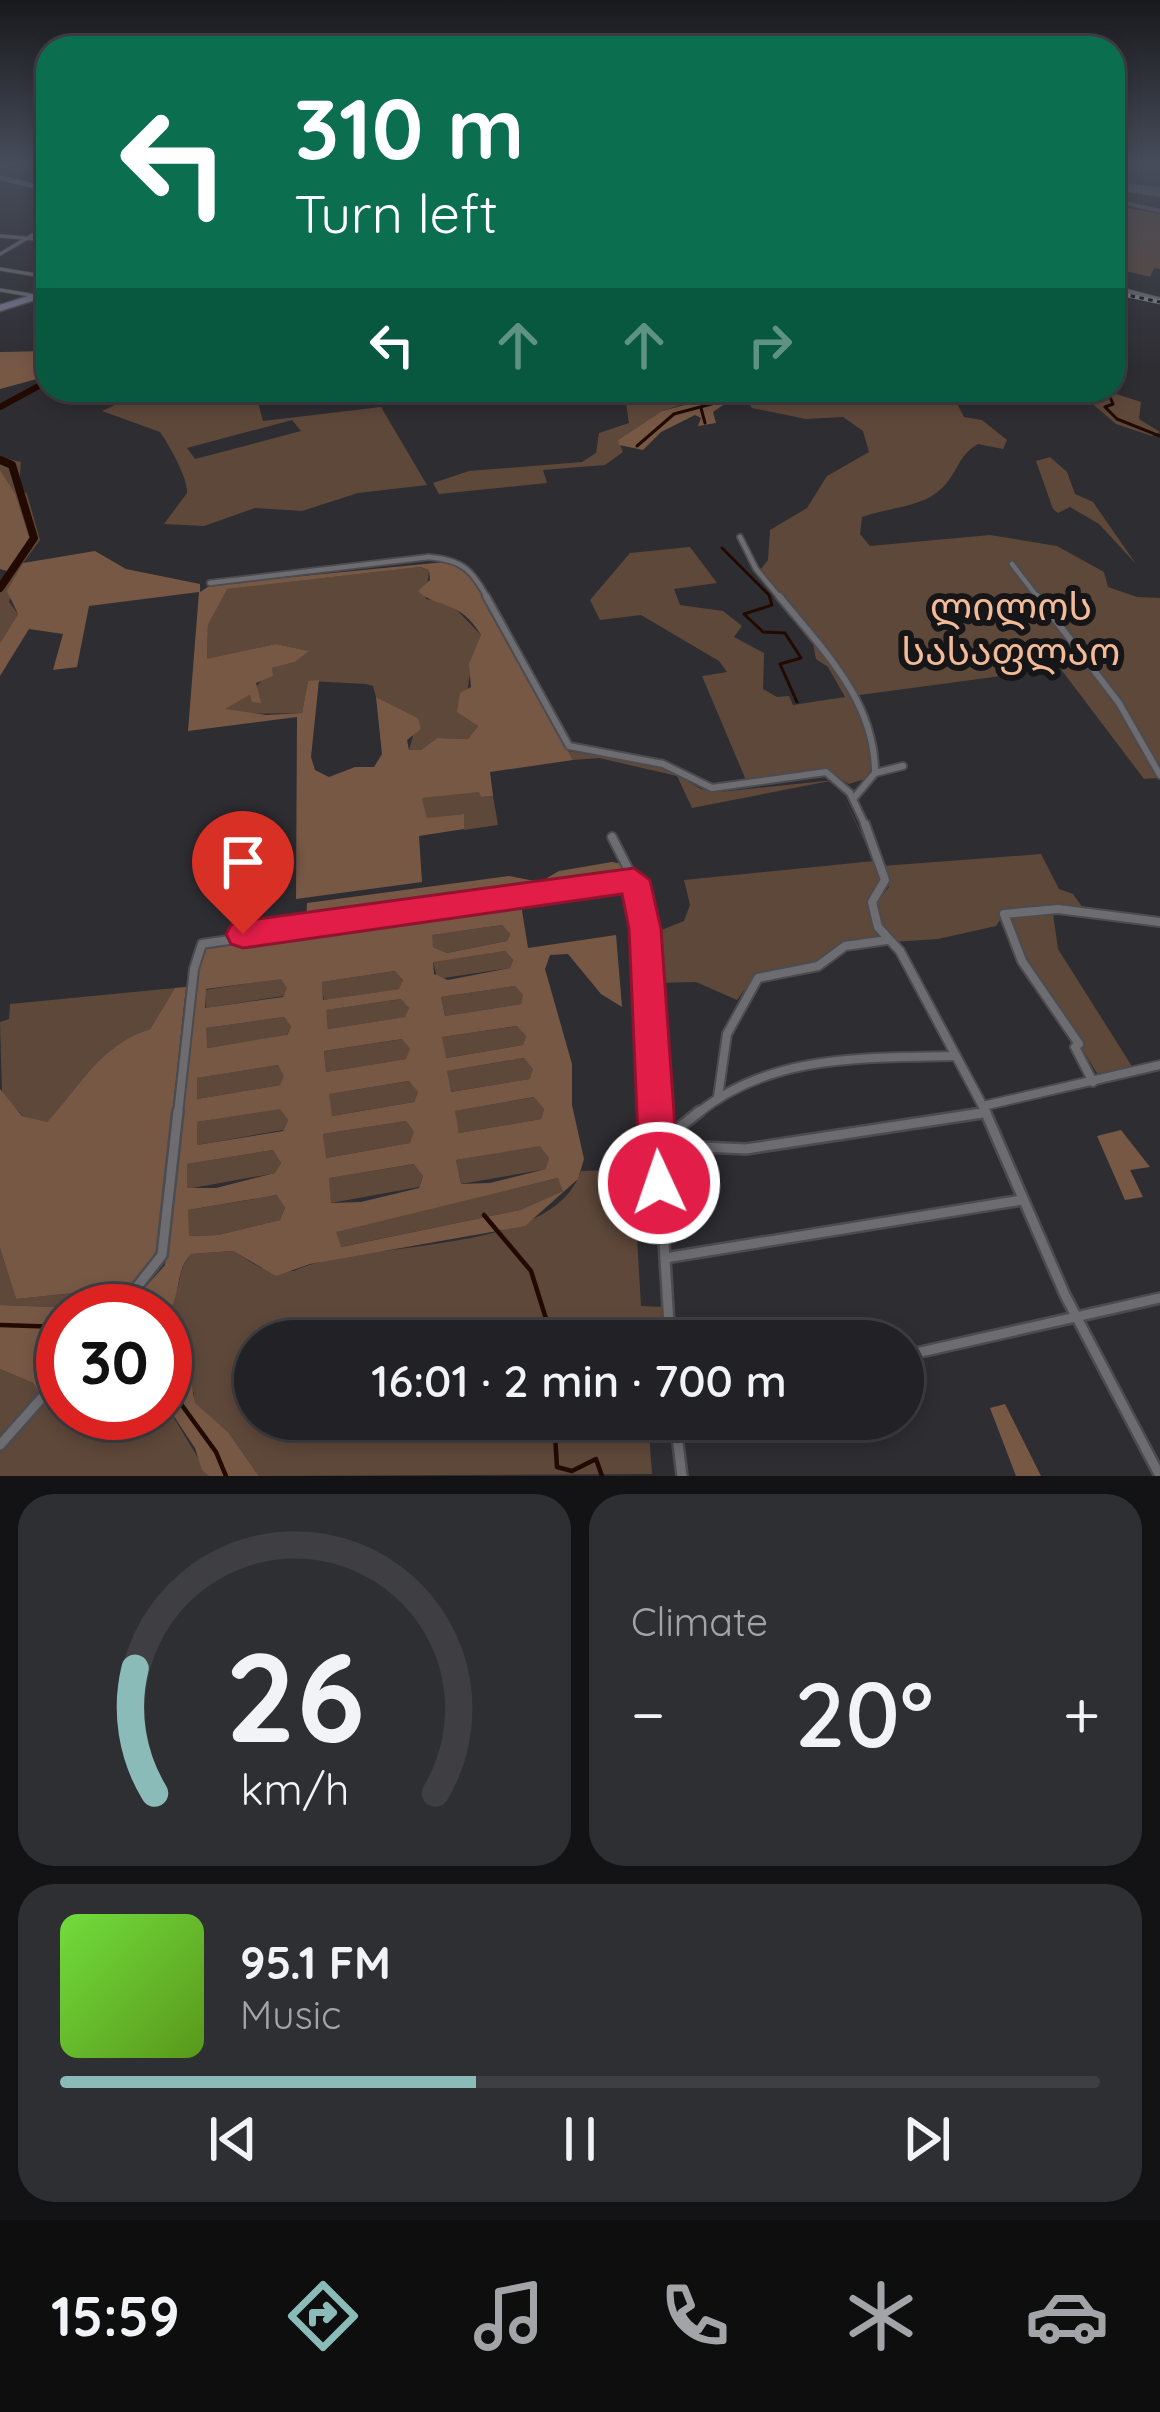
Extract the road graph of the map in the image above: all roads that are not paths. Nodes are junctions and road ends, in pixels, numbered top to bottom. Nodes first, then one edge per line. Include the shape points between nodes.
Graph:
1 (36, 233) edge
2 (0, 236) edge
3 (26, 238) junction
4 (36, 239) edge
5 (0, 254) edge
6 (0, 269) edge
7 (36, 275) edge
8 (0, 290) edge
9 (1125, 290) edge
10 (36, 296) joint
11 (1160, 299) edge
12 (0, 308) edge
13 (740, 537) dead end
14 (1012, 563) dead end
15 (210, 583) dead end
16 (903, 766) dead end
17 (875, 773) junction
18 (1160, 775) edge
19 (853, 801) junction
20 (612, 837) dead end
21 (634, 880) junction
22 (1160, 922) edge
23 (887, 940) junction
24 (956, 1056) junction
25 (1160, 1065) edge
26 (718, 1074) junction
27 (1093, 1082) junction
28 (734, 1087) junction
29 (718, 1098) junction
30 (982, 1110) junction
31 (657, 1144) junction
32 (1022, 1200) junction
33 (664, 1258) junction
34 (139, 1284) edge
35 (1160, 1298) edge
36 (1082, 1318) junction
37 (668, 1320) edge
38 (924, 1352) edge
39 (36, 1404) edge
40 (678, 1440) edge
41 (0, 1445) edge
42 (682, 1476) edge
43 (1160, 1476) edge

1 - 3 street
2 - 3 street
3 - 4 street
3 - 5 street
6 - 7 street
8 - 10 street
9 - 11 street
10 - 12 street
13 - 17 street via 851,684 875,748
14 - 18 street via 1119,703
15 - 19 street via 455,559 471,569 568,746 663,764 712,788 826,772
16 - 17 street
17 - 19 street
19 - 23 street via 885,880 872,902
20 - 21 street
21 - 31 street via 645,929
21 - 34 street via 202,944 162,1255
22 - 27 street via 1095,910 1004,914
23 - 24 street
23 - 26 street via 845,946 818,966 758,978 740,1000
24 - 28 street via 791,1067
24 - 30 street
25 - 27 street
26 - 28 street
26 - 29 street
27 - 30 street
28 - 29 street
29 - 31 street
30 - 31 street via 742,1154
30 - 32 street
31 - 33 street
32 - 33 street
32 - 36 street
33 - 37 street
35 - 36 street
36 - 38 street
36 - 43 street
39 - 41 street
40 - 42 street

